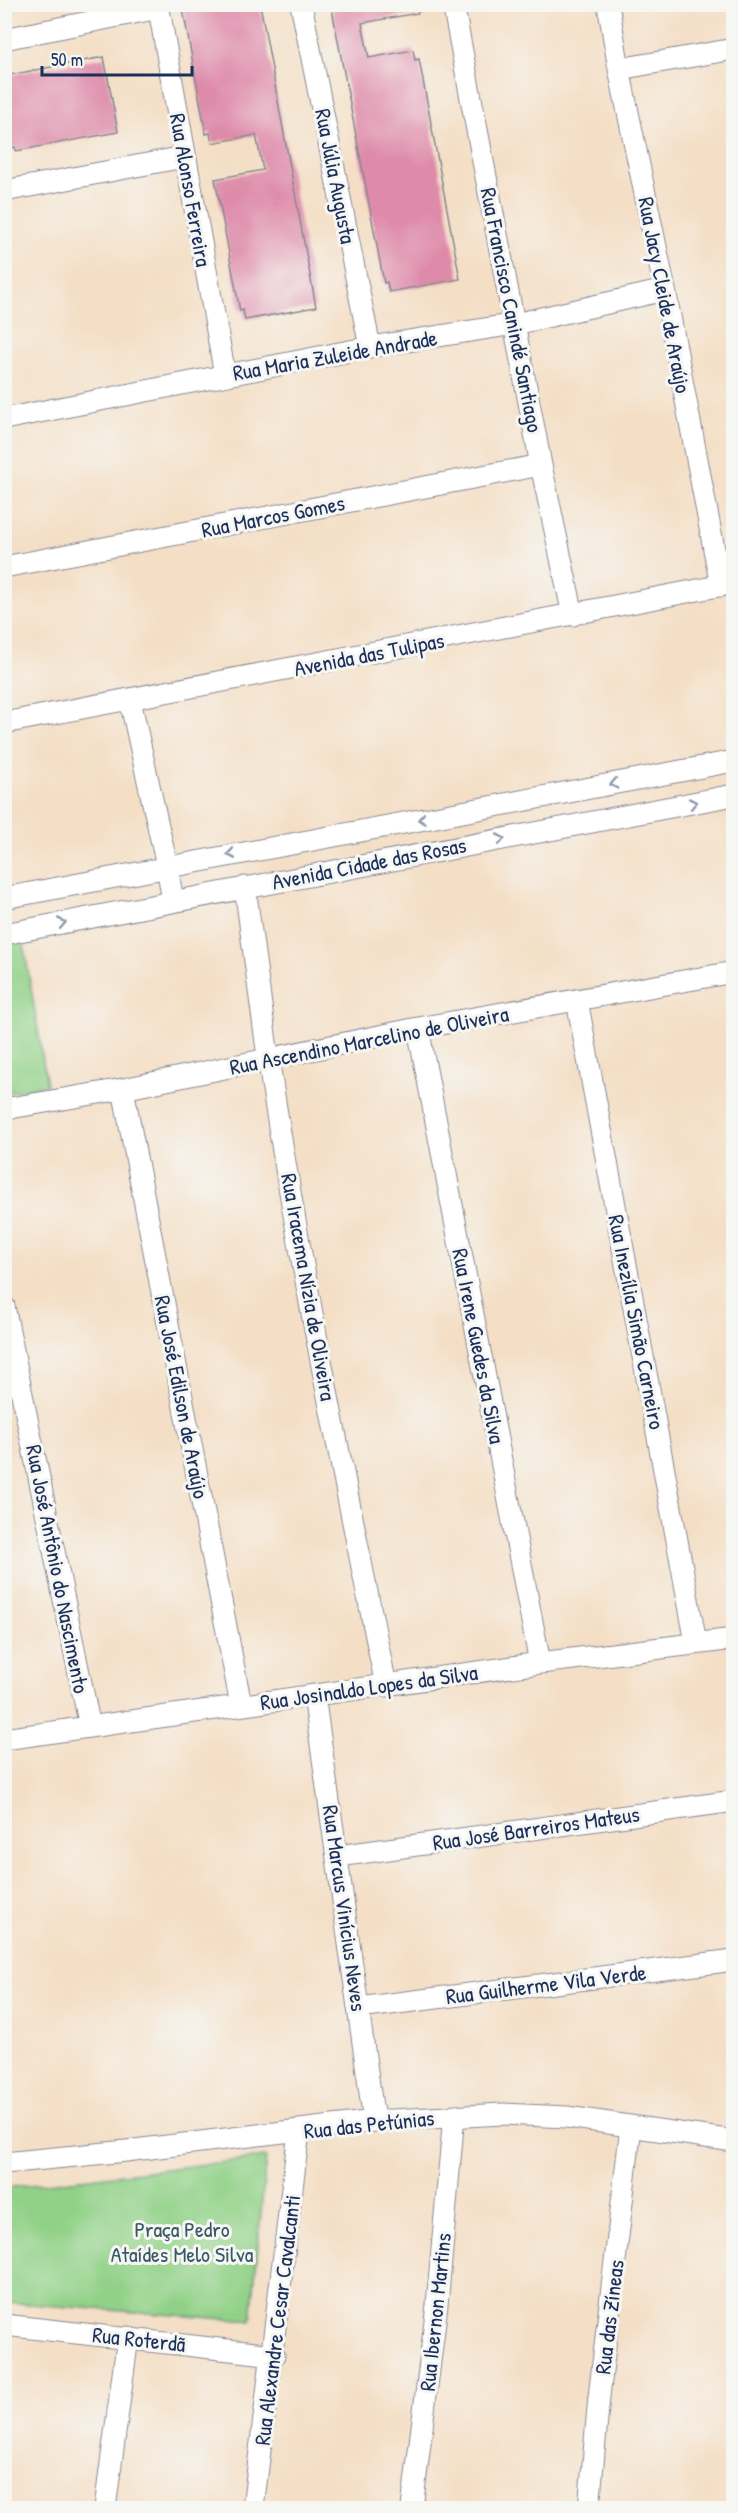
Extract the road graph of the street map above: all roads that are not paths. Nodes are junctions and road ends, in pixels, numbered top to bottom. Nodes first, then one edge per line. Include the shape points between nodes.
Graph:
1 (301, 4) edge
2 (453, 4) edge
3 (608, 4) edge
4 (158, 7) edge
5 (4, 39) edge
6 (734, 49) edge
7 (619, 69) junction
8 (184, 157) junction
9 (4, 191) edge
10 (665, 290) junction
11 (514, 324) junction
12 (370, 347) junction
13 (225, 375) junction
14 (4, 419) edge
15 (541, 465) junction
16 (4, 567) edge
17 (727, 585) edge
18 (573, 615) junction
19 (130, 700) junction
20 (4, 723) edge
21 (734, 761) edge
22 (734, 795) edge
23 (167, 866) junction
24 (245, 886) junction
25 (4, 898) edge
26 (173, 901) junction
27 (4, 934) edge
28 (733, 973) edge
29 (577, 1000) junction
30 (418, 1028) junction
31 (268, 1058) junction
32 (123, 1089) junction
33 (4, 1109) edge
34 (4, 1306) edge
35 (734, 1639) edge
36 (696, 1643) junction
37 (540, 1663) junction
38 (386, 1686) junction
39 (314, 1695) junction
40 (241, 1705) junction
41 (90, 1727) junction
42 (4, 1739) edge
43 (734, 1801) edge
44 (338, 1856) junction
45 (734, 1960) edge
46 (359, 2008) junction
47 (454, 2115) junction
48 (374, 2121) junction
49 (631, 2126) junction
50 (299, 2131) junction
51 (734, 2141) edge
52 (4, 2163) edge
53 (4, 2325) edge
54 (128, 2337) junction
55 (274, 2355) junction
56 (105, 2508) edge
57 (253, 2508) edge
58 (411, 2508) edge
59 (589, 2508) edge

1 - 12 street, Rua Júlia Augusta
2 - 11 street, Rua Francisco Canindé Santiago
3 - 7 street, Rua Jacy Cleide de Araújo
4 - 5 street
4 - 8 street, Rua Alonso Ferreira
6 - 7 street
7 - 10 street, Rua Jacy Cleide de Araújo
8 - 9 street
8 - 13 street, Rua Alonso Ferreira
10 - 11 street, Rua Maria Zuleide Andrade
10 - 17 street, Rua Jacy Cleide de Araújo
11 - 12 street, Rua Maria Zuleide Andrade
11 - 15 street, Rua Francisco Canindé Santiago
12 - 13 street, Rua Maria Zuleide Andrade
13 - 14 street, Rua Maria Zuleide Andrade
15 - 16 street, Rua Marcos Gomes
15 - 18 street, Rua Francisco Canindé Santiago
17 - 18 street, Avenida das Tulipas
18 - 19 street, Avenida das Tulipas
19 - 20 street, Avenida das Tulipas
19 - 23 street
21 -> 23 street, Avenida Cidade das Rosas
24 -> 22 street, Avenida Cidade das Rosas
23 - 25 street, Avenida Cidade das Rosas
23 - 26 street
24 - 26 street, Avenida Cidade das Rosas
24 - 31 street, Rua Iracema Nízia de Oliveira
27 -> 26 street, Avenida Cidade das Rosas
28 - 29 street, Rua Ascendino Marcelino de Oliveira
29 - 30 street, Rua Ascendino Marcelino de Oliveira
29 - 36 street, Rua Inezília Simão Carneiro
30 - 31 street, Rua Ascendino Marcelino de Oliveira
30 - 37 street, Rua Irene Guedes da Silva
31 - 32 street, Rua Ascendino Marcelino de Oliveira
31 - 38 street, Rua Iracema Nízia de Oliveira via 341,1465
32 - 33 street, Rua Ascendino Marcelino de Oliveira
32 - 40 street, Rua José Edilson de Araújo
34 - 41 street, Rua José Antônio do Nascimento
35 - 36 street, Rua Josinaldo Lopes da Silva
36 - 37 street, Rua Josinaldo Lopes da Silva
37 - 38 street, Rua Josinaldo Lopes da Silva
38 - 39 street, Rua Josinaldo Lopes da Silva
39 - 40 street, Rua Josinaldo Lopes da Silva
39 - 44 street, Rua Marcus Vinícius Neves
40 - 41 street, Rua Josinaldo Lopes da Silva
41 - 42 street, Rua Josinaldo Lopes da Silva
43 - 44 street, Rua José Barreiros Mateus
44 - 46 street, Rua Marcus Vinícius Neves
45 - 46 street, Rua Guilherme Vila Verde
46 - 48 street, Rua Marcus Vinícius Neves
47 - 48 street, Rua das Petúnias
47 - 49 street, Rua das Petúnias via 530,2114
47 - 58 street, Rua Ibernon Martins via 437,2306
48 - 50 street, Rua das Petúnias
49 - 51 street, Rua das Petúnias
49 - 59 street, Rua das Zíneas
50 - 52 street, Rua das Petúnias
50 - 55 street, Rua Alexandre Cesar Cavalcanti
53 - 54 street, Rua Roterdã
54 - 55 street, Rua Roterdã
54 - 56 street
55 - 57 street, Rua Alexandre Cesar Cavalcanti

